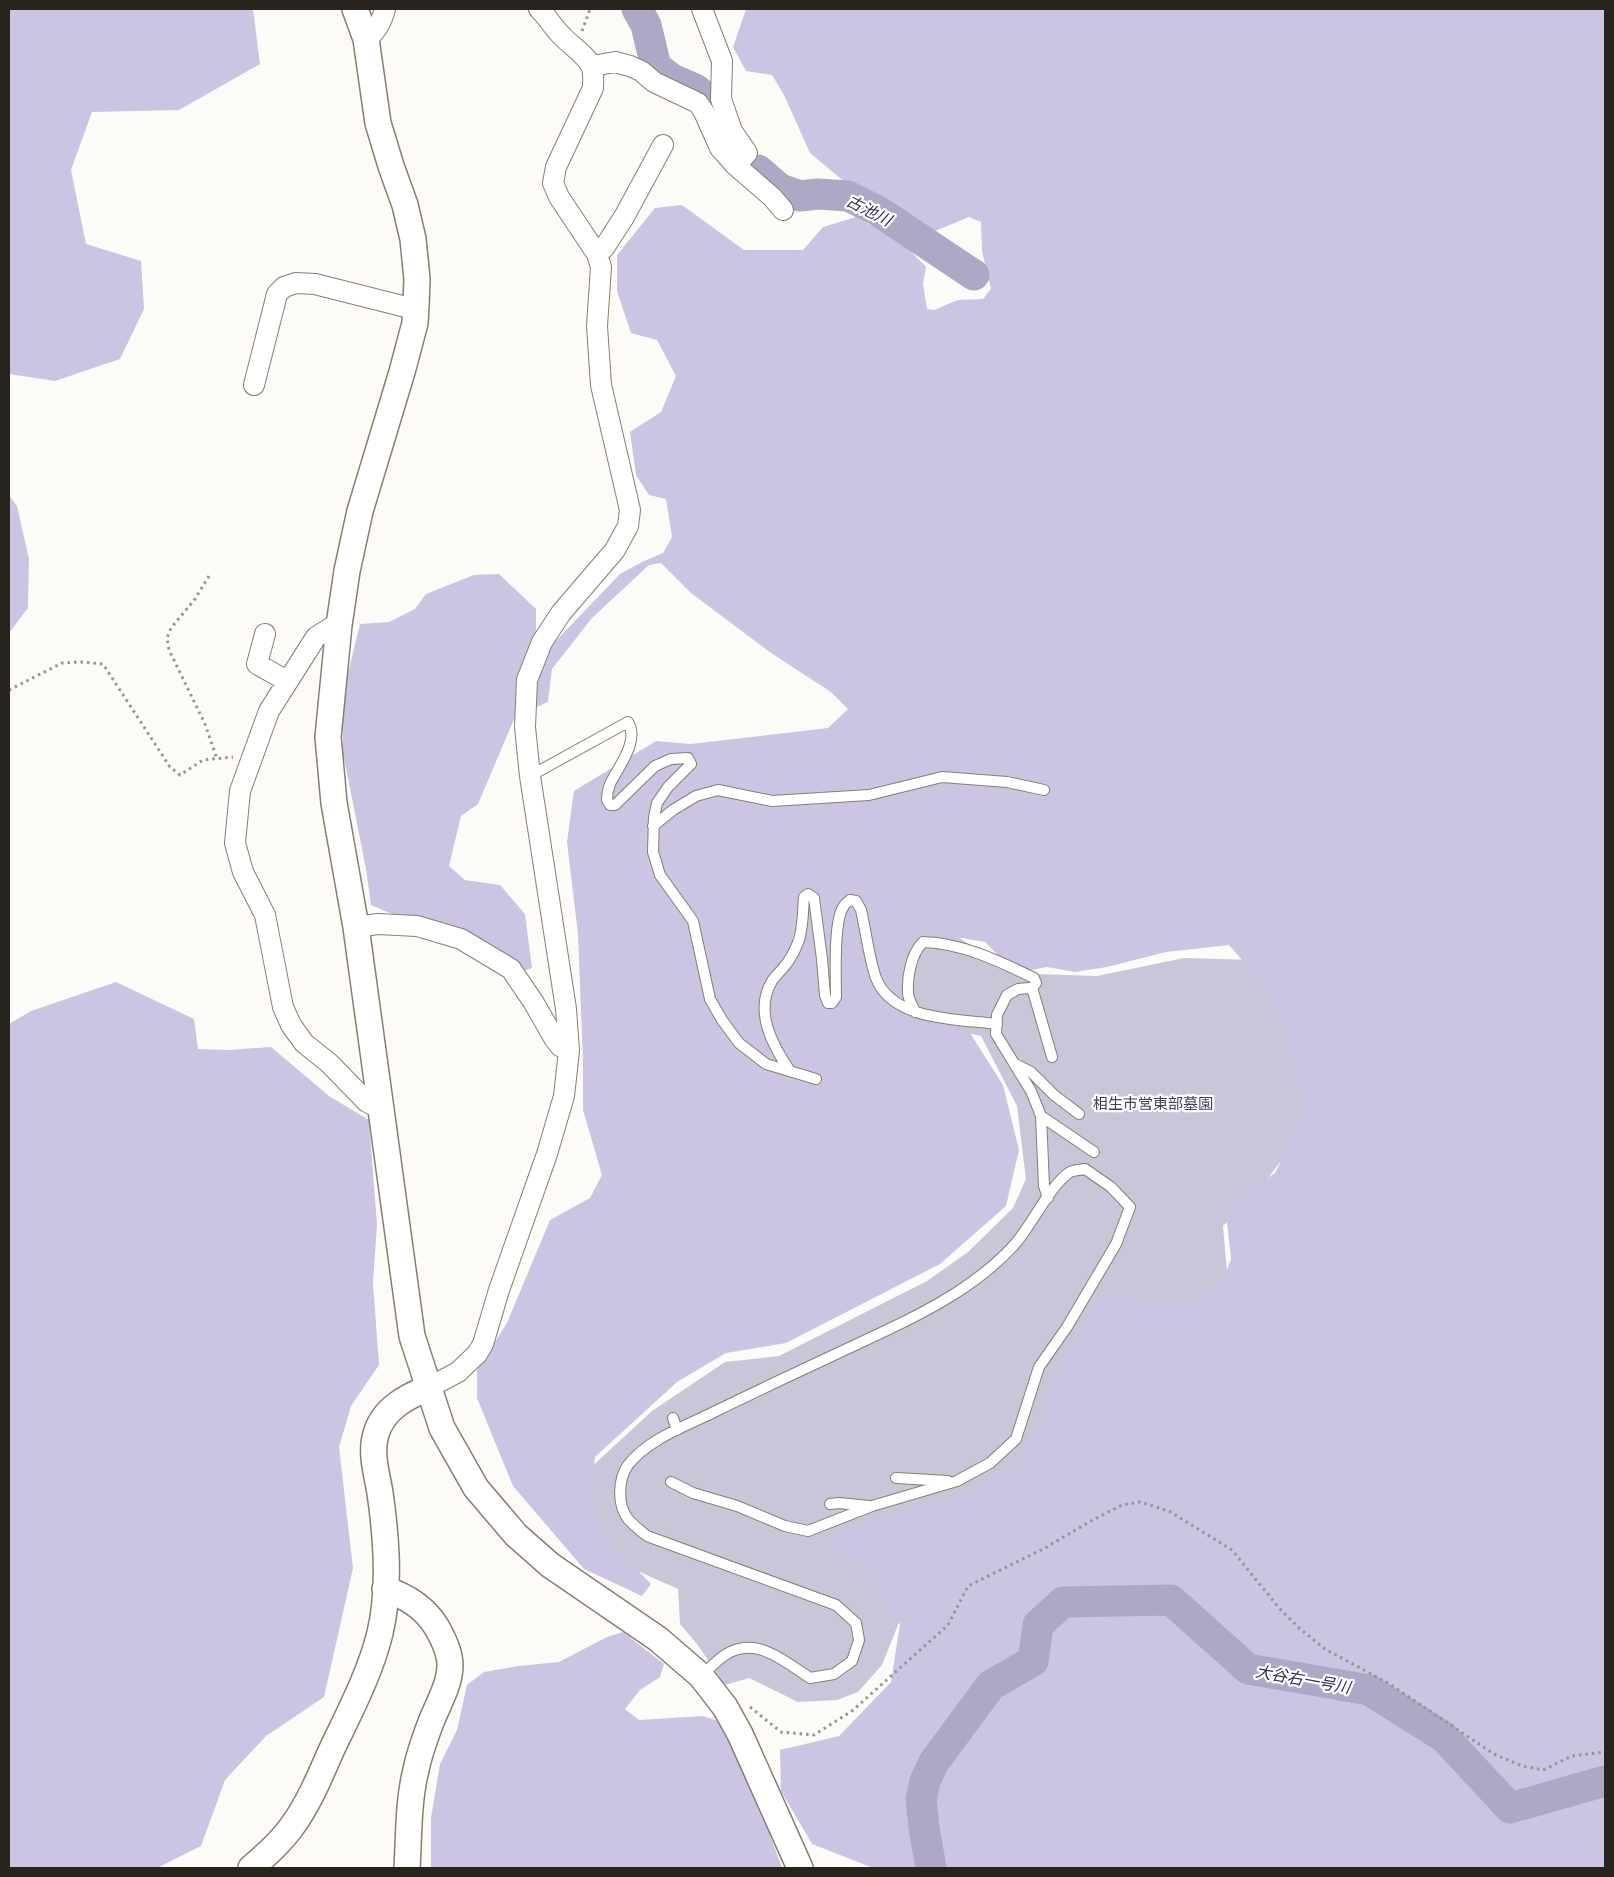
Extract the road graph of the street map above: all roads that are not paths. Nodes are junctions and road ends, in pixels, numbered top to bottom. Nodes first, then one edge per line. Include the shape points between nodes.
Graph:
1 (354, 9) edge
2 (385, 9) edge
3 (540, 9) edge
4 (702, 9) edge
5 (366, 39) junction
6 (592, 66) junction
7 (662, 145) dead end
8 (735, 165) junction
9 (782, 210) dead end
10 (597, 254) junction
11 (416, 306) junction
12 (254, 385) dead end
13 (339, 626) junction
14 (265, 634) dead end
15 (287, 682) junction
16 (530, 776) junction
17 (1044, 790) dead end
18 (653, 826) junction
19 (356, 927) junction
20 (1031, 990) junction
21 (916, 1012) junction
22 (997, 1024) junction
23 (569, 1051) junction
24 (1052, 1056) dead end
25 (1014, 1064) junction
26 (790, 1070) junction
27 (816, 1079) dead end
28 (381, 1109) junction
29 (1079, 1114) dead end
30 (1041, 1116) junction
31 (1094, 1152) dead end
32 (1048, 1198) junction
33 (428, 1388) junction
34 (672, 1418) dead end
35 (677, 1430) junction
36 (896, 1478) dead end
37 (957, 1481) junction
38 (671, 1482) dead end
39 (830, 1504) dead end
40 (872, 1506) junction
41 (385, 1589) junction
42 (701, 1676) junction
43 (251, 1868) edge
44 (407, 1868) edge
45 (800, 1868) edge

1 - 5 street
2 - 5 street via 383,18
3 - 6 street via 561,36
4 - 8 street via 722,61 721,99 732,131 747,153
5 - 11 street via 378,123 413,239
6 - 8 street via 615,62 630,66 654,82 698,103 720,148
6 - 10 street via 593,88 556,167 553,183
7 - 10 street via 624,217
8 - 9 street
10 - 16 street via 601,267 597,326 601,385 630,510 628,526 615,550 561,613 542,642 527,680 525,727
11 - 12 street via 406,307 315,284 296,282 284,287 277,294
11 - 13 street via 415,323 402,372 360,511
13 - 15 street via 316,637
13 - 19 street via 328,737 334,803
14 - 15 street via 257,664
15 - 28 street via 269,710 240,790 235,843 243,872 265,915 283,1007 290,1025 304,1043 367,1102
16 - 18 lane via 628,722 631,741 609,786 606,800 610,805 615,805 655,766 671,759 688,758 691,764 657,803
16 - 23 street via 566,1009
17 - 18 lane via 1007,782 942,777 869,795 772,801 718,790 696,796
18 - 26 lane via 653,852 660,875 693,922 710,999 739,1043 766,1064
19 - 23 street via 378,924 417,926 461,939 511,969 554,1038
19 - 28 street
20 - 21 lane via 1036,983 1034,978 994,959 939,942 923,942 916,949 910,973 908,995
20 - 22 lane via 1018,989 1007,995 997,1015
20 - 24 lane
21 - 22 lane
21 - 26 lane via 893,1001 876,979 861,910 856,901 850,900 843,906 839,919 836,997 828,1003 824,995 814,898 808,894 804,898 799,938 765,996 764,1012 769,1031
22 - 25 lane via 996,1034
23 - 33 street via 564,1096 483,1344 458,1372
25 - 29 lane via 1031,1072
25 - 30 lane via 1031,1091
26 - 27 lane
28 - 33 street via 408,1315
30 - 31 lane
30 - 32 lane via 1044,1186
32 - 35 lane via 1017,1243 993,1267 962,1290 913,1318
32 - 37 lane via 1060,1180 1072,1171 1085,1169 1111,1187 1130,1207 1116,1244 1067,1327 1039,1367 1016,1439 990,1463
33 - 41 street via 388,1411 376,1434 373,1450 384,1526
33 - 42 street via 442,1428 476,1488 516,1536 550,1565 658,1638
34 - 35 lane
35 - 42 lane via 642,1452 627,1466 620,1487 621,1504 627,1518 647,1536 836,1605 856,1623 859,1640 852,1661 834,1674 810,1678 774,1654 750,1646 726,1655
36 - 37 lane
37 - 40 lane
38 - 40 lane via 785,1526 808,1531
39 - 40 lane
41 - 43 street via 380,1632 367,1674 317,1783 294,1825
41 - 44 street via 405,1596 432,1620 445,1644 450,1664 412,1786
42 - 45 street via 725,1707

